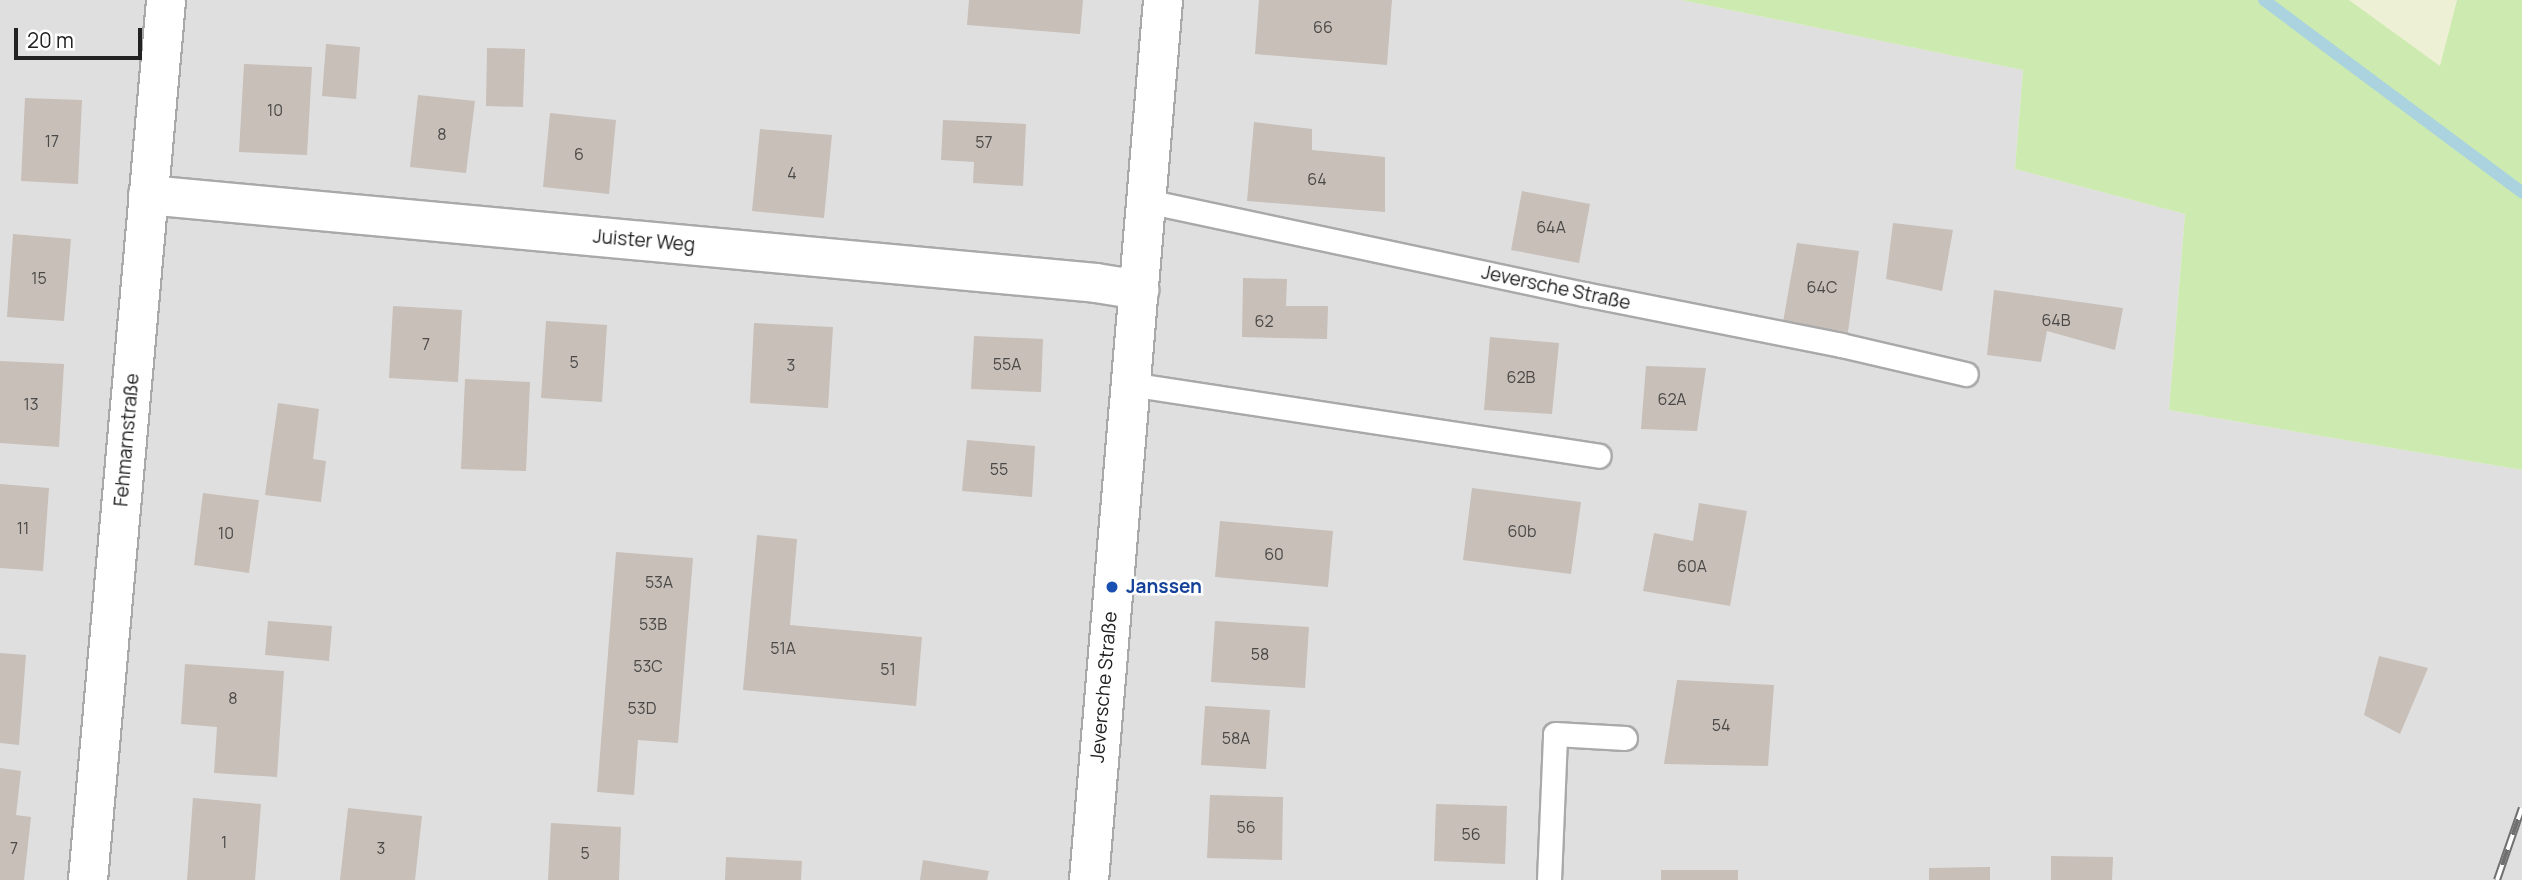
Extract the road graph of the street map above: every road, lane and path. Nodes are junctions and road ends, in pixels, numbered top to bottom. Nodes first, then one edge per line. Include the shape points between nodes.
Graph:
1 (166, 0) edge
2 (1163, 0) edge
3 (148, 195) junction
4 (1146, 201) junction
5 (1139, 290) junction
6 (1966, 374) dead end
7 (1130, 384) junction
8 (1599, 456) dead end
9 (1625, 738) dead end
10 (88, 880) edge
11 (1089, 880) edge
12 (1549, 880) edge

1 - 3 street, Fehmarnstraße
2 - 4 street, Jeversche Straße
3 - 5 street, Juister Weg
3 - 10 street, Fehmarnstraße
4 - 5 street, Jeversche Straße
4 - 6 lane, Jeversche Straße
5 - 7 street, Jeversche Straße
7 - 8 lane
7 - 11 street, Jeversche Straße
9 - 12 lane via 1555,734

